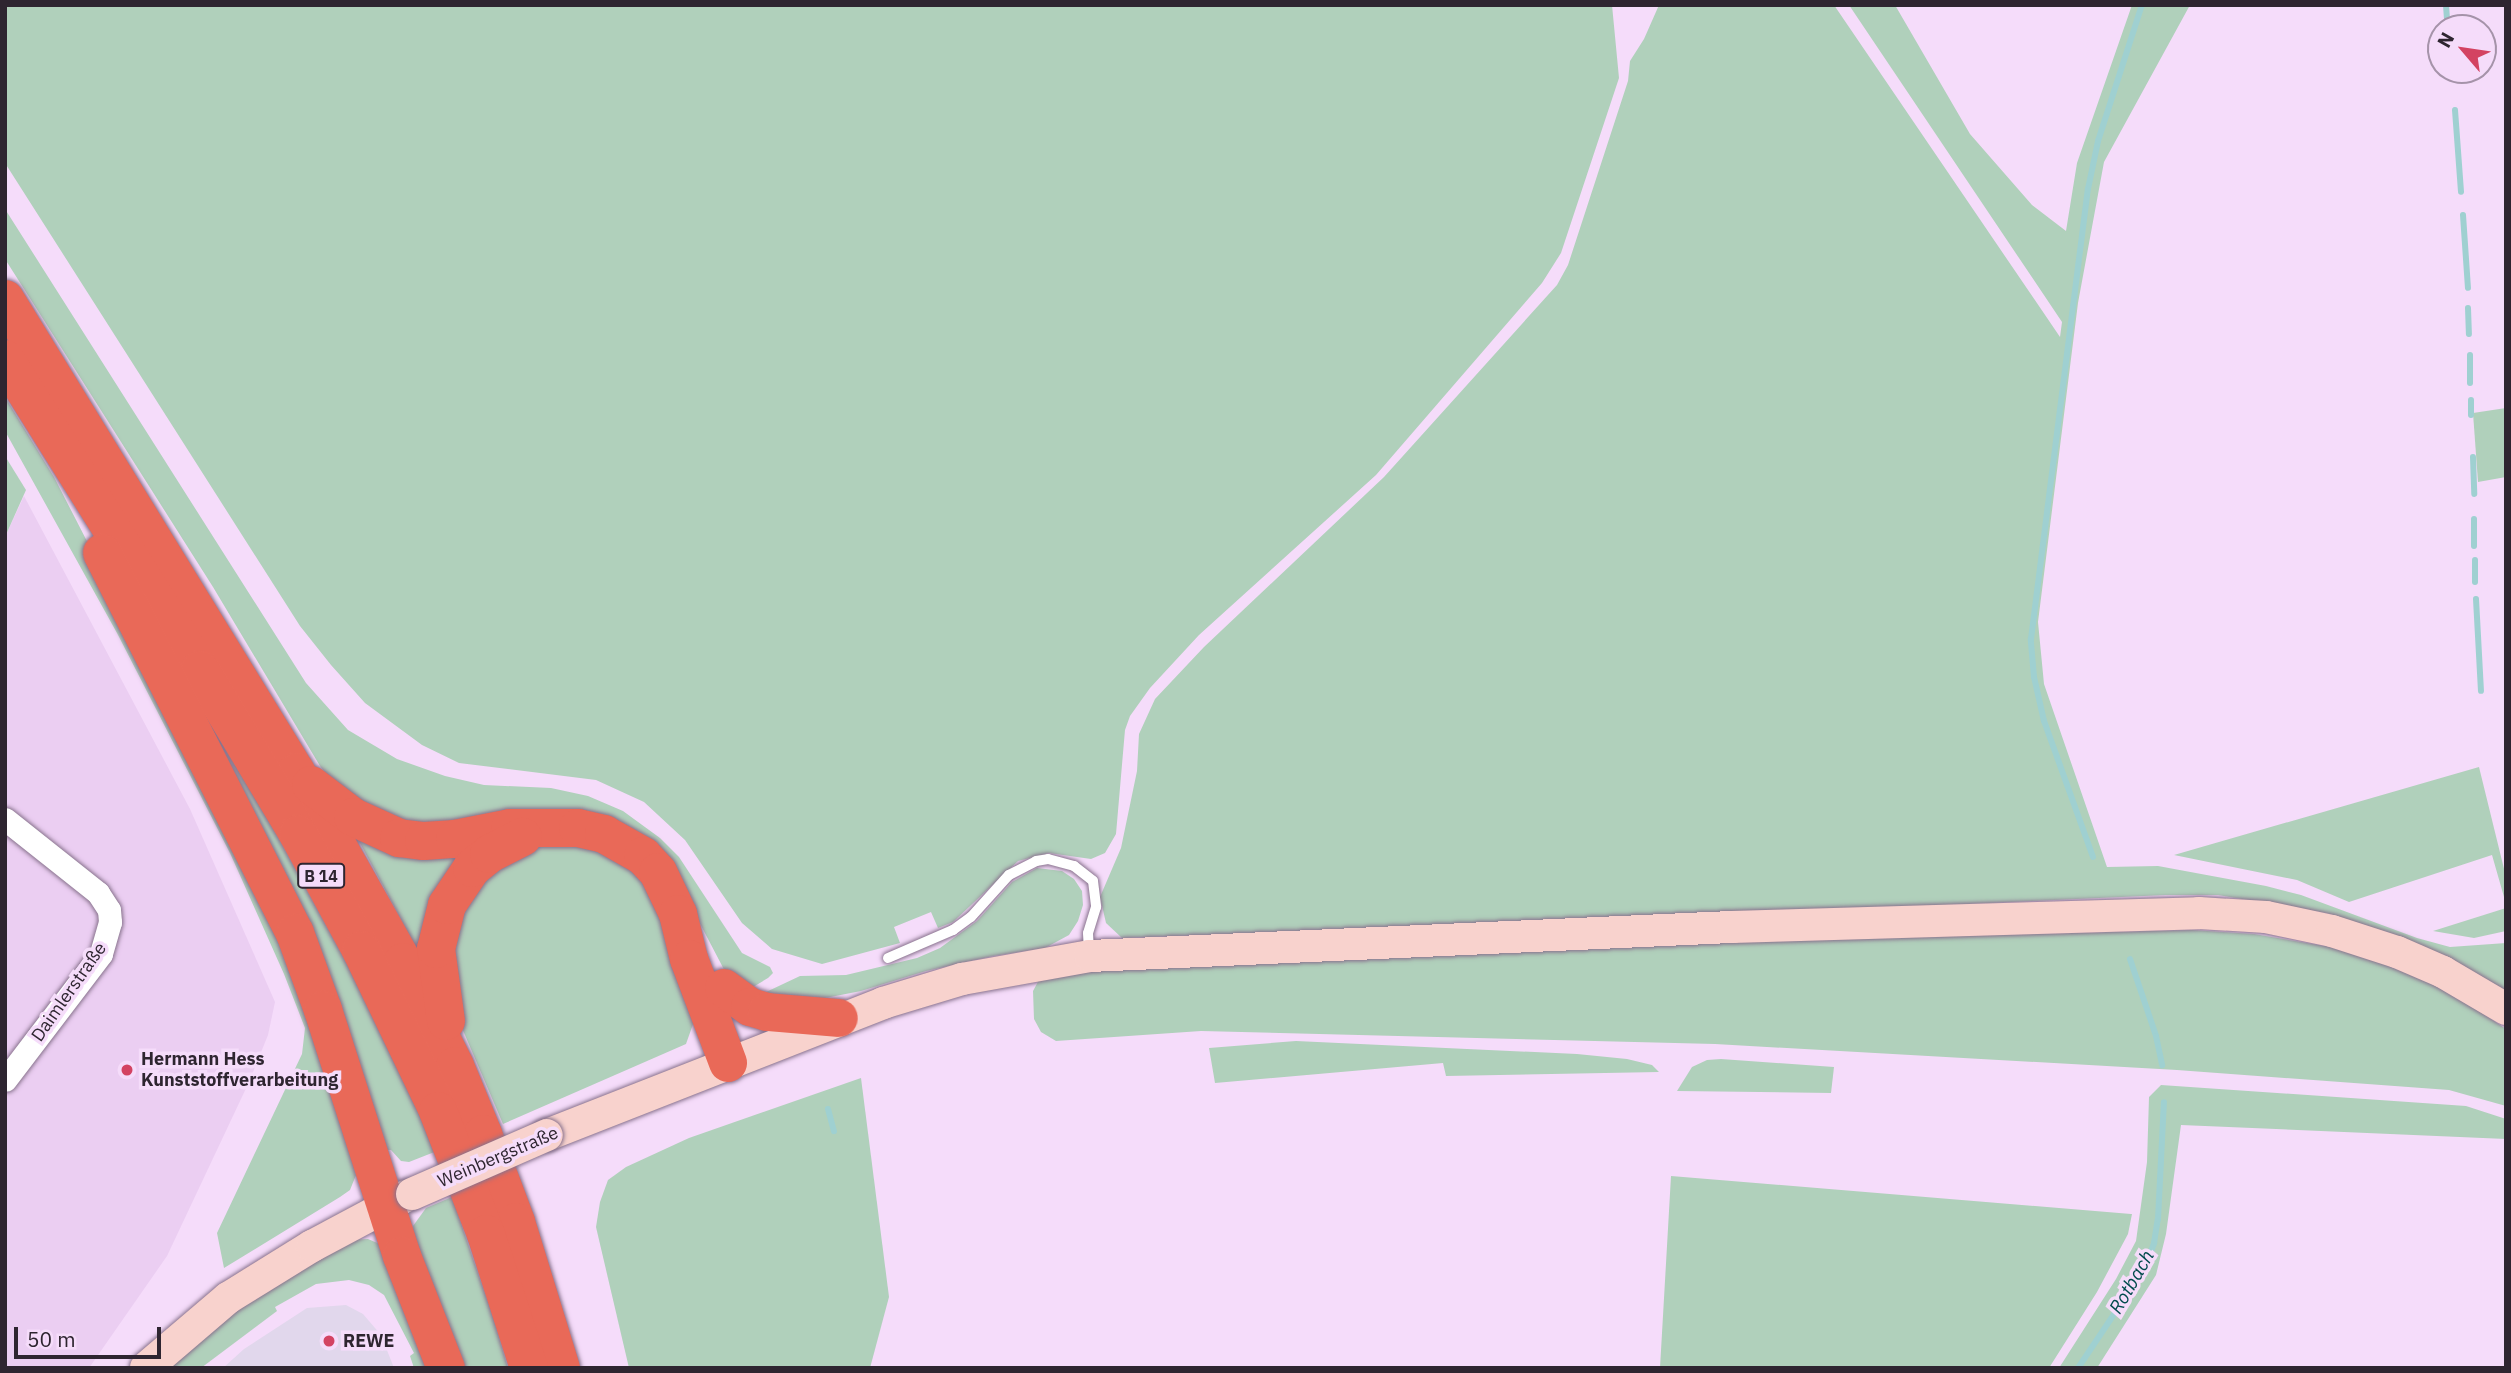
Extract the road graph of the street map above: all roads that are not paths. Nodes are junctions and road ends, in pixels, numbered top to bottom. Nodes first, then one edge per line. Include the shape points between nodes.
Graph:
1 (5, 299) edge
2 (5, 359) edge
3 (43, 420) junction
4 (296, 772) junction
5 (5, 819) edge
6 (544, 827) junction
7 (678, 914) junction
8 (1090, 956) junction
9 (888, 958) dead end
10 (723, 988) junction
11 (2506, 1009) edge
12 (839, 1018) junction
13 (740, 1058) junction
14 (455, 1066) junction
15 (5, 1080) edge
16 (399, 1199) junction
17 (146, 1368) edge
18 (446, 1368) edge
19 (529, 1368) edge
20 (561, 1368) edge

1 - 4 highway, B 14
2 - 3 highway, B 14
3 - 16 highway via 73,495 295,933
3 - 19 highway, B 14 via 207,681 361,950 438,1111 486,1234
4 - 6 highway via 353,817 399,838 454,839 510,828
4 - 14 highway, B 14 via 366,893
5 - 15 street, Daimlerstraße via 98,893 110,922 101,954
6 - 7 highway via 604,834 643,856 658,872
6 - 14 highway via 489,854 472,868 447,905 436,949
7 - 10 highway via 704,950
7 - 13 highway via 690,959
8 - 9 lane via 1088,933 1096,907 1093,881 1074,866 1048,859 1009,875 953,930
8 - 11 main road, Weinbergstraße via 1732,927 2199,913 2266,917 2332,931 2443,972
8 - 12 main road, Weinbergstraße via 962,979
10 - 12 highway via 750,1007 767,1012
10 - 13 highway
12 - 13 main road, Weinbergstraße
13 - 16 main road, Weinbergstraße, bridge
14 - 20 highway, B 14 via 516,1222
16 - 17 main road, Weinbergstraße via 228,1298
16 - 18 highway

